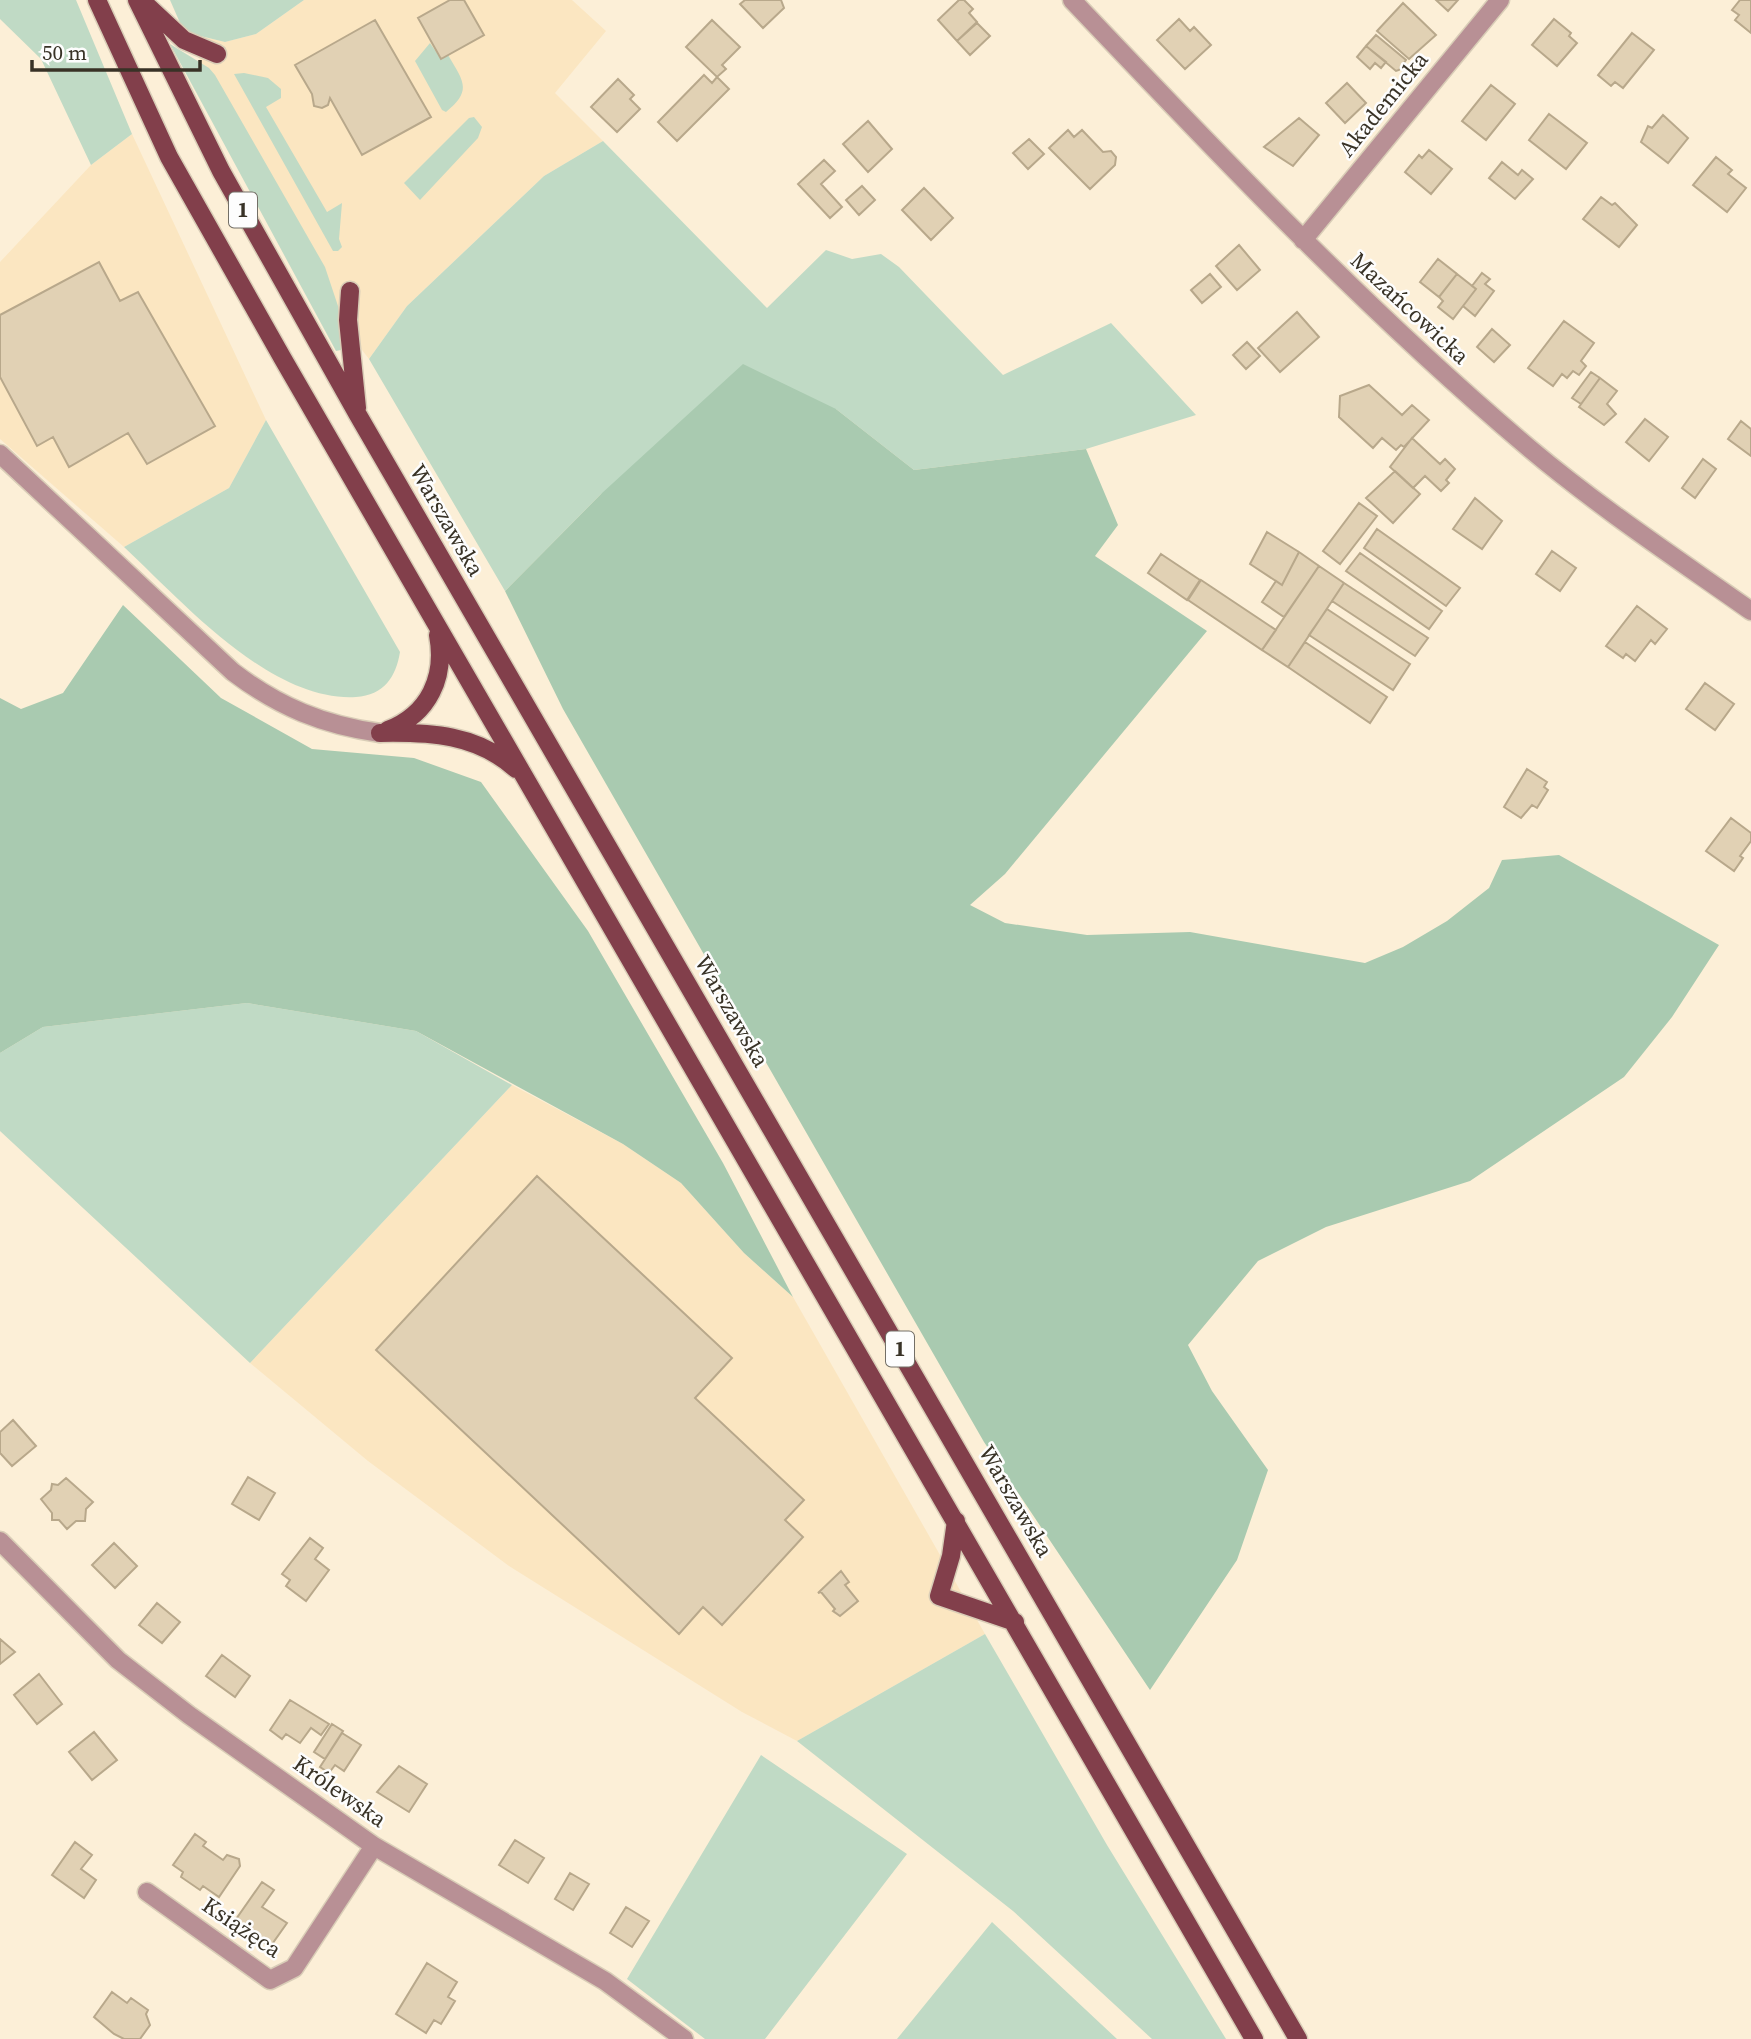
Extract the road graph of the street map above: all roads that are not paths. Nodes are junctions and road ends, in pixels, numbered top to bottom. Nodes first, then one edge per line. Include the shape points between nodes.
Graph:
1 (97, 0) edge
2 (139, 0) edge
3 (1072, 0) edge
4 (1500, 0) edge
5 (217, 54) dead end
6 (1303, 240) junction
7 (351, 291) dead end
8 (358, 415) junction
9 (0, 454) edge
10 (1751, 611) edge
11 (429, 612) junction
12 (380, 733) junction
13 (524, 776) junction
14 (956, 1521) junction
15 (0, 1541) edge
16 (1014, 1622) junction
17 (374, 1846) junction
18 (147, 1892) dead end
19 (684, 2039) edge
20 (1254, 2039) edge
21 (1298, 2039) edge

1 - 11 main road, 1 via 169,157
2 - 5 main road via 184,40
2 - 8 main road, Warszawska / 1 via 221,171
3 - 6 street, Mazańcowicka
4 - 6 street, Akademicka
6 - 10 street, Mazańcowicka via 1453,383 1531,450 1612,514
7 - 8 main road via 348,320
8 - 21 main road, Warszawska / 1
9 - 12 street via 263,695 318,721
11 - 12 main road via 441,649 435,687 415,715
11 - 13 main road, 1
12 - 13 main road via 429,732 462,739 496,754
13 - 14 main road, 1
14 - 16 main road, 1
14 - 16 main road via 939,1596
15 - 17 street, Królewska via 118,1660
16 - 20 main road, 1
17 - 18 street, Książęca via 295,1968 270,1980
17 - 19 street, Królewska via 605,1980

